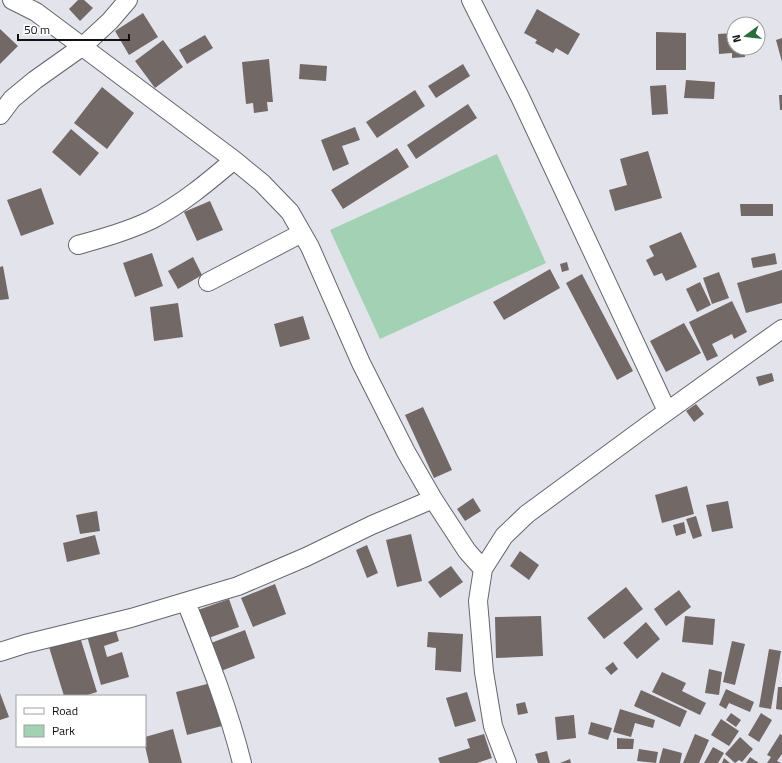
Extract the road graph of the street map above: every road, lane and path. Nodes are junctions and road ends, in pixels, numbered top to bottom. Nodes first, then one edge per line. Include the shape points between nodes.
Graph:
1 (12, 0) edge
2 (128, 0) edge
3 (471, 0) edge
4 (83, 46) junction
5 (0, 115) edge
6 (234, 160) junction
7 (302, 233) junction
8 (78, 245) dead end
9 (208, 282) dead end
10 (781, 335) edge
11 (667, 411) junction
12 (433, 499) junction
13 (484, 569) junction
14 (186, 602) junction
15 (0, 652) edge
16 (242, 763) edge
17 (507, 763) edge

1 - 4 street via 36,12
2 - 4 street
3 - 11 street via 520,98
4 - 5 street via 12,99
4 - 6 street
6 - 7 street via 262,183 290,212
6 - 8 street via 200,188 151,220
7 - 9 street
7 - 12 street via 375,392
10 - 11 street
11 - 13 street via 527,514 504,536
12 - 13 street via 467,551
12 - 14 street via 238,586
13 - 17 street via 478,601 484,672 493,726
14 - 15 street
14 - 16 street via 222,693

